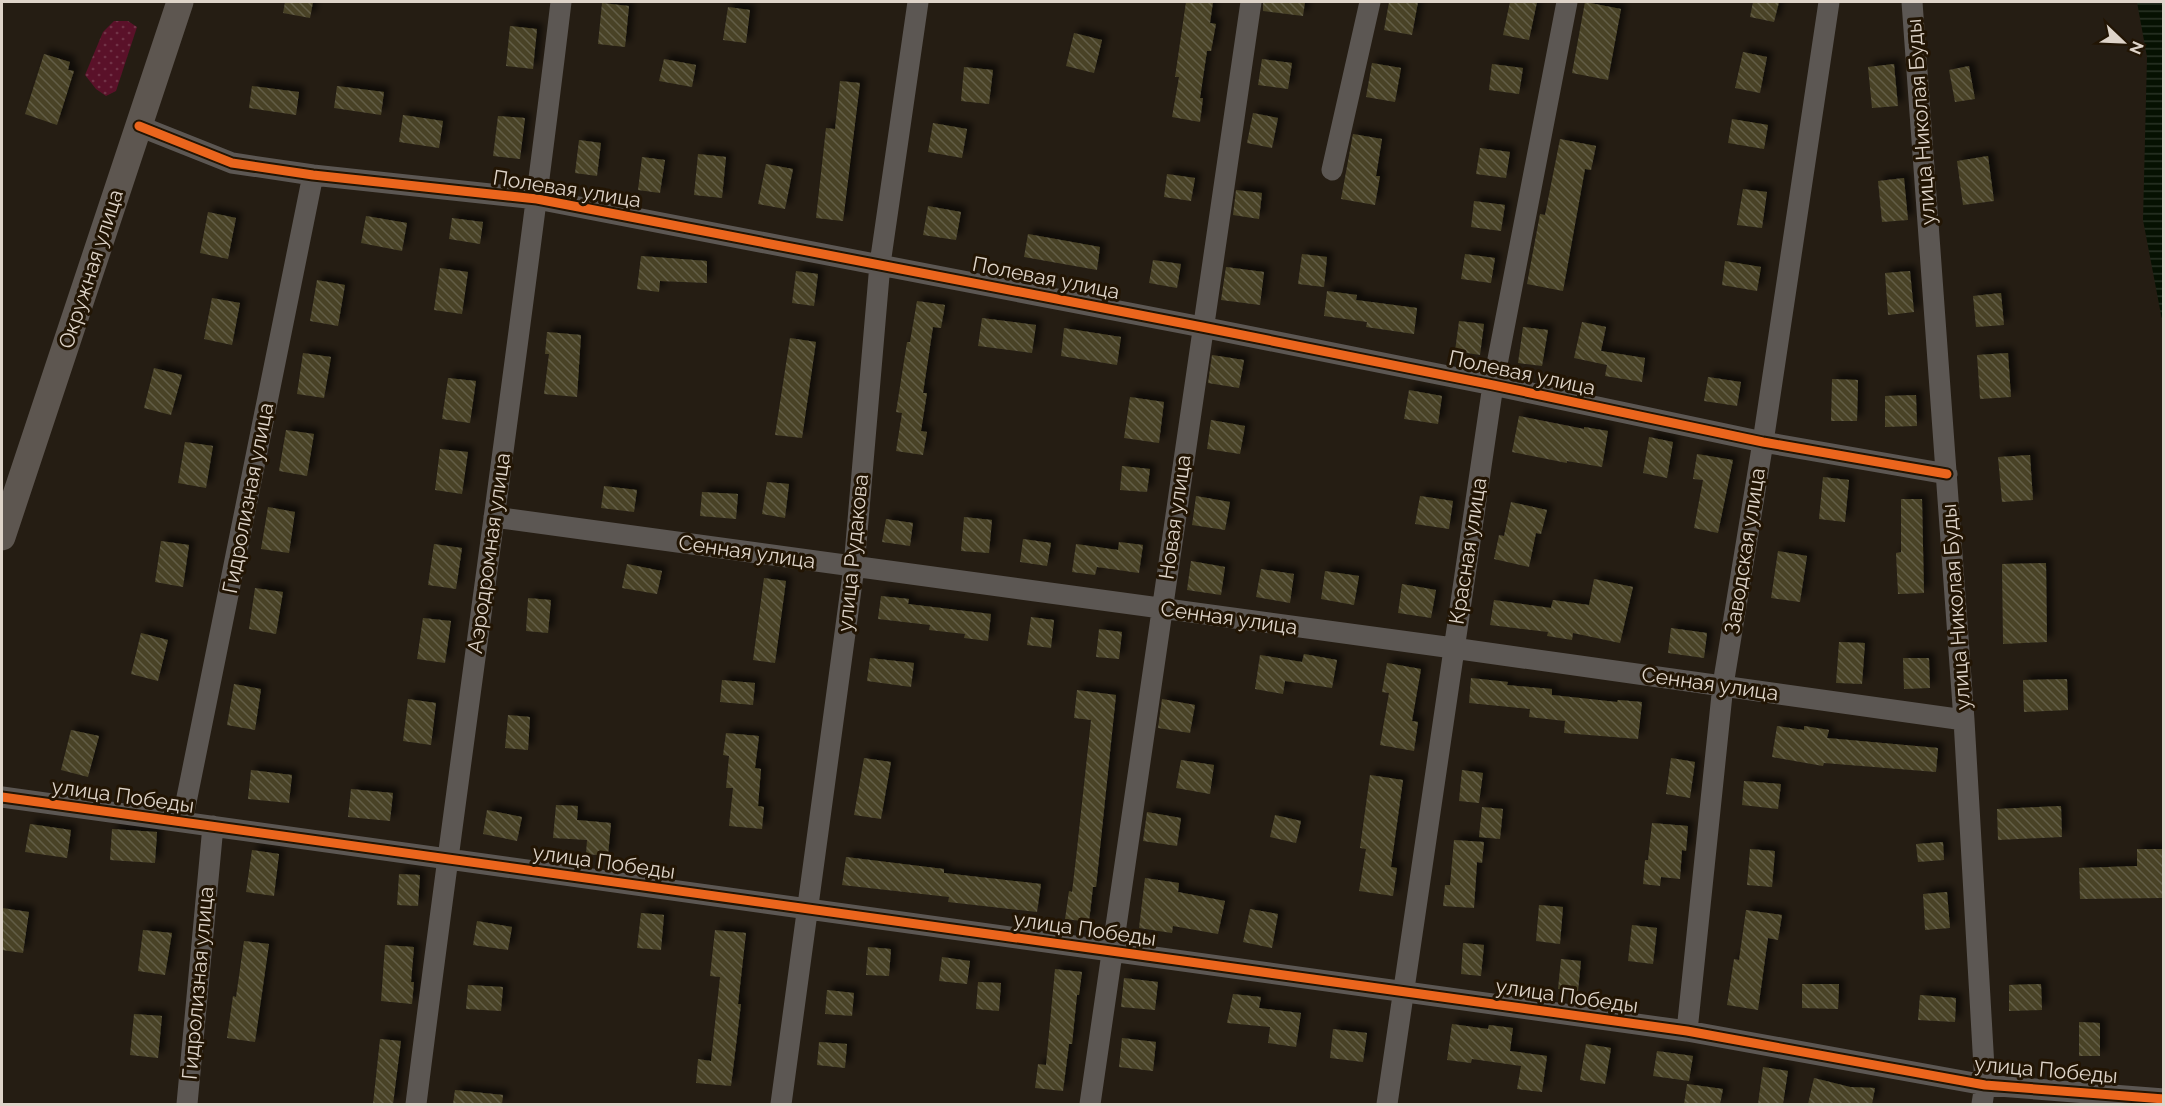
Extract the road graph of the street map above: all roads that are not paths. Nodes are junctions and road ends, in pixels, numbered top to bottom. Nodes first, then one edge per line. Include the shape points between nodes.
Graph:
1 (180, 2) edge
2 (561, 2) edge
3 (918, 2) edge
4 (1251, 2) edge
5 (1370, 2) edge
6 (1567, 2) edge
7 (1829, 2) edge
8 (1912, 2) edge
9 (139, 126) junction
10 (1332, 170) dead end
11 (313, 175) junction
12 (537, 199) junction
13 (880, 264) junction
14 (1202, 327) junction
15 (1493, 385) junction
16 (1763, 442) junction
17 (1947, 474) junction
18 (494, 518) junction
19 (2, 537) edge
20 (854, 567) junction
21 (1161, 609) junction
22 (1453, 648) junction
23 (1722, 686) junction
24 (1964, 720) junction
25 (2, 797) edge
26 (182, 822) junction
27 (213, 826) junction
28 (447, 859) junction
29 (807, 908) junction
30 (1112, 951) junction
31 (1403, 991) junction
32 (1687, 1031) junction
33 (1984, 1095) edge
34 (2163, 1099) edge
35 (187, 1104) edge
36 (416, 1104) edge
37 (781, 1104) edge
38 (1089, 1104) edge
39 (1388, 1104) edge

1 - 9 main road, Окружная улица
2 - 12 street, Аэродромная улица
3 - 13 street, улица Рудакова
4 - 14 street, Новая улица
5 - 10 street
6 - 15 street, Красная улица
7 - 16 street, Заводская улица
8 - 17 street, улица Николая Буды
9 - 11 street, Полевая улица via 232,163
9 - 19 main road, Окружная улица
11 - 12 street, Полевая улица
11 - 26 street, Гидролизная улица
12 - 13 street, Полевая улица
12 - 18 street, Аэродромная улица
13 - 14 street, Полевая улица
13 - 20 street, улица Рудакова
14 - 15 street, Полевая улица
14 - 21 street, Новая улица
15 - 16 street, Полевая улица
15 - 22 street, Красная улица
16 - 17 street, Полевая улица
16 - 23 street, Заводская улица
17 - 24 street, улица Николая Буды
18 - 20 street, Сенная улица
18 - 28 street, Аэродромная улица
20 - 21 street, Сенная улица
20 - 29 street, улица Рудакова
21 - 22 street, Сенная улица
21 - 30 street, Новая улица
22 - 23 street, Сенная улица
22 - 31 street, Красная улица
23 - 24 street, Сенная улица
23 - 32 street, Заводская улица
24 - 33 street, улица Николая Буды
25 - 26 street, улица Победы
26 - 27 street, улица Победы
27 - 28 street, улица Победы
27 - 35 street, Гидролизная улица
28 - 29 street, улица Победы
28 - 36 street, Аэродромная улица
29 - 30 street, улица Победы
29 - 37 street, улица Рудакова
30 - 31 street, улица Победы
30 - 38 street, Новая улица
31 - 32 street, улица Победы
31 - 39 street, Красная улица
32 - 33 street, улица Победы
33 - 34 street, улица Победы

